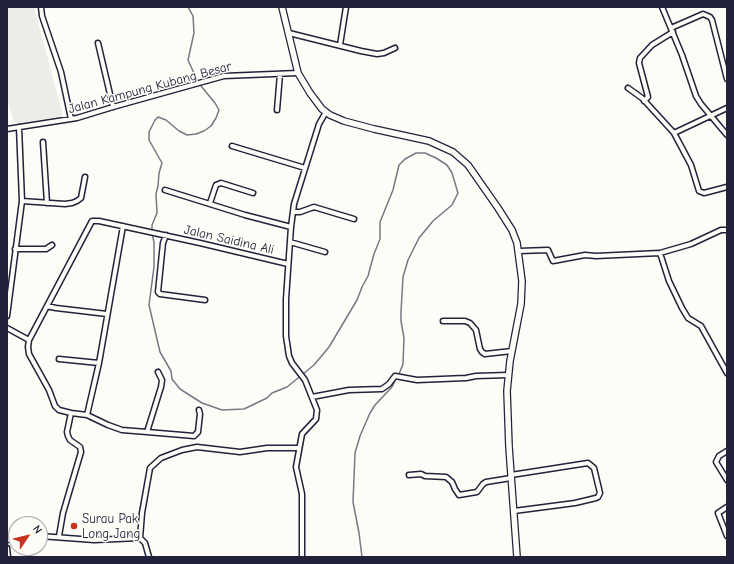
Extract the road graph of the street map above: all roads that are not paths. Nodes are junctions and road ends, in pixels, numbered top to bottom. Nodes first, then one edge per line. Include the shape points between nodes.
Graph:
1 (41, 7) edge
2 (282, 7) edge
3 (346, 7) edge
4 (662, 7) edge
5 (672, 30) junction
6 (289, 33) junction
7 (98, 43) dead end
8 (340, 46) junction
9 (395, 48) dead end
10 (298, 73) junction
11 (280, 74) junction
12 (727, 79) edge
13 (628, 88) dead end
14 (644, 101) junction
15 (112, 107) junction
16 (727, 108) edge
17 (278, 110) dead end
18 (326, 112) junction
19 (711, 115) junction
20 (71, 119) junction
21 (19, 128) junction
22 (7, 130) edge
23 (674, 133) junction
24 (727, 135) edge
25 (42, 142) dead end
26 (232, 146) dead end
27 (305, 168) junction
28 (85, 177) dead end
29 (727, 187) edge
30 (165, 190) dead end
31 (253, 193) dead end
32 (22, 201) junction
33 (47, 203) junction
34 (210, 203) junction
35 (293, 212) junction
36 (354, 219) dead end
37 (123, 226) junction
38 (291, 227) junction
39 (727, 230) edge
40 (166, 235) junction
41 (290, 242) junction
42 (52, 245) dead end
43 (15, 249) junction
44 (518, 251) junction
45 (326, 252) dead end
46 (660, 253) junction
47 (288, 264) junction
48 (13, 269) junction
49 (7, 270) edge
50 (204, 300) dead end
51 (48, 306) junction
52 (107, 314) junction
53 (7, 316) edge
54 (443, 321) dead end
55 (7, 328) edge
56 (29, 340) junction
57 (512, 351) junction
58 (59, 359) dead end
59 (99, 363) junction
60 (158, 372) dead end
61 (727, 373) edge
62 (508, 375) junction
63 (312, 397) junction
64 (199, 410) dead end
65 (71, 413) junction
66 (87, 415) junction
67 (147, 432) junction
68 (299, 448) junction
69 (727, 451) edge
70 (409, 475) dead end
71 (511, 476) junction
72 (727, 480) edge
73 (727, 507) edge
74 (514, 511) junction
75 (48, 536) edge
76 (59, 536) junction
77 (727, 536) edge
78 (140, 538) junction
79 (7, 548) edge
80 (8, 557) edge
81 (149, 557) edge
82 (302, 557) edge
83 (517, 557) edge

1 - 20 street via 61,72
2 - 6 street
3 - 8 street
4 - 5 street
5 - 12 street via 703,14 710,17
5 - 14 street via 646,50 640,58 639,63 648,96
5 - 19 street via 696,96
6 - 8 street
6 - 10 street
7 - 15 street
8 - 9 street via 376,54
10 - 11 street, Jalan Kampung Kubang Besar
10 - 18 street
11 - 15 street, Jalan Kampung Kubang Besar via 224,76
11 - 17 street
13 - 14 street
14 - 23 street
15 - 20 street, Jalan Kampung Kubang Besar
16 - 19 street
18 - 27 street via 319,124
18 - 44 street via 354,124 429,141 458,155 472,170 508,222 516,239
19 - 23 street
19 - 24 street
20 - 21 street, Jalan Kampung Kubang Besar
21 - 22 street, Jalan Kampung Kubang Besar
21 - 32 street
23 - 29 street via 691,165 699,191 704,193
25 - 33 street
26 - 27 street
27 - 35 street
28 - 33 street via 81,198 77,201 65,204
30 - 34 street
31 - 34 street via 221,183 216,185
32 - 33 street
32 - 43 street
34 - 38 street
35 - 36 street via 314,207
35 - 38 street
37 - 40 street, Jalan Saidina Ali
37 - 51 street, Jalan Saidina Ali via 92,221
37 - 52 street
38 - 41 street
39 - 46 street
40 - 47 street, Jalan Saidina Ali
40 - 50 street via 158,292
41 - 45 street
41 - 47 street
42 - 43 street via 46,249
43 - 48 street
44 - 46 street via 548,250 553,261 585,255
44 - 57 street via 522,293
46 - 61 street via 669,281 682,308 688,318 701,326
47 - 63 street via 285,313 290,360 303,376
48 - 49 street
48 - 53 street
51 - 52 street
51 - 56 street
52 - 59 street
54 - 57 street via 470,323 476,330 482,352 485,354
55 - 56 street
56 - 65 street via 28,351 55,406 59,410
57 - 62 street
58 - 59 street
59 - 66 street
60 - 67 street via 162,380 161,387
62 - 63 street via 417,380 395,376 382,389 350,390
62 - 71 street
63 - 68 street via 317,410 316,419 302,434
64 - 67 street via 198,432 194,436
65 - 66 street
65 - 76 street via 68,436 80,447 81,452
66 - 67 street via 122,430
68 - 78 street via 268,448 240,452 197,447 161,458 150,468
68 - 82 street via 296,467 302,494
69 - 72 street via 719,456 716,462
70 - 71 street via 446,477 459,495 477,492 486,482
71 - 74 street
71 - 74 street via 588,463 594,468 600,493 596,498 582,502
73 - 77 street via 718,513
74 - 83 street
75 - 76 street
76 - 78 street via 94,540
78 - 81 street via 145,543
79 - 80 street

